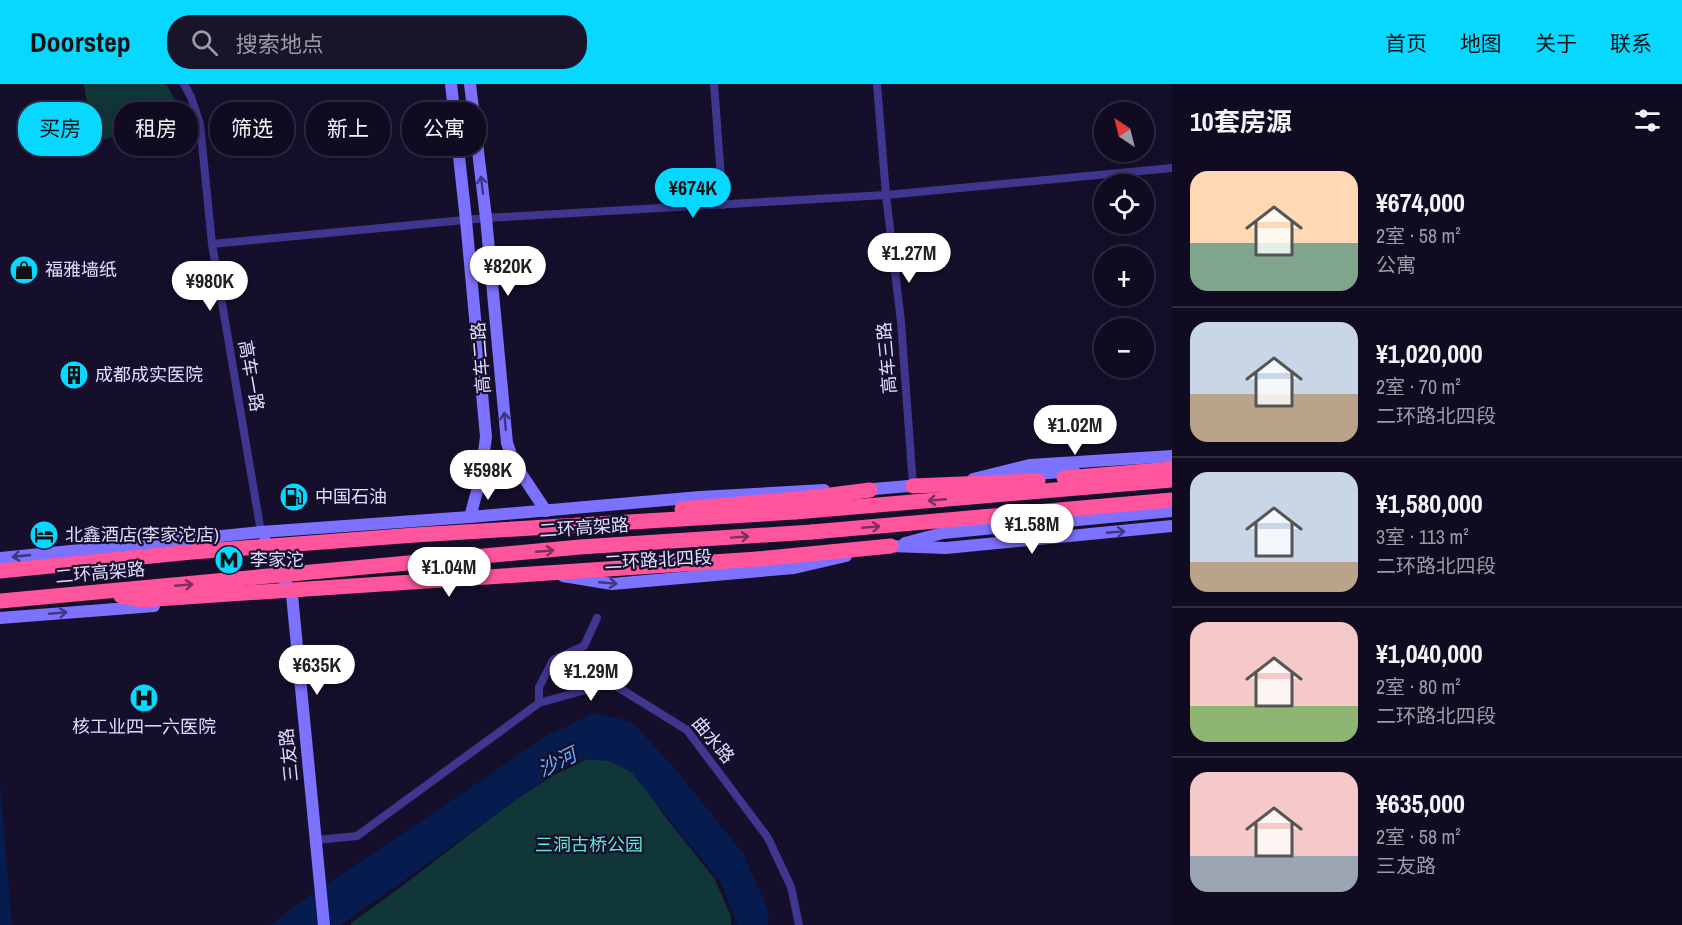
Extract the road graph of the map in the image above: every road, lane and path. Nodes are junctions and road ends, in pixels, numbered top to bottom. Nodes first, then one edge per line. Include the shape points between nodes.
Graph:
1 (184, 84) edge
2 (451, 84) edge
3 (470, 84) edge
4 (714, 84) edge
5 (877, 84) edge
6 (1172, 168) edge
7 (885, 195) junction
8 (723, 205) junction
9 (486, 218) junction
10 (466, 220) junction
11 (212, 244) junction
12 (1172, 456) edge
13 (1172, 462) edge
14 (1172, 469) edge
15 (979, 478) junction
16 (1172, 480) edge
17 (913, 486) junction
18 (870, 490) junction
19 (1172, 500) edge
20 (546, 511) junction
21 (1172, 511) edge
22 (470, 517) junction
23 (1172, 526) edge
24 (261, 532) junction
25 (891, 546) junction
26 (192, 552) junction
27 (0, 558) edge
28 (0, 571) edge
29 (103, 592) junction
30 (292, 595) junction
31 (0, 601) edge
32 (0, 618) edge
33 (597, 618) dead end
34 (539, 703) junction
35 (316, 840) junction
36 (324, 925) edge
37 (799, 925) edge

1 - 11 street, 高车一路 via 200,124
2 - 10 main road, 高车二路
9 -> 3 main road, 高车二路
4 - 8 street
5 - 7 street, 高车三路
6 - 7 street
7 - 8 street
7 - 17 street, 高车三路 via 901,322
8 - 9 street
9 - 10 street
20 -> 9 main road, 高车二路 via 514,463 507,443
10 - 11 street
10 - 22 main road, 高车二路 via 486,437
11 - 24 street, 高车一路
12 - 15 main road via 1030,465
13 - 15 main road
14 - 17 highway via 1023,482
15 - 17 main road
16 -> 26 highway, 二环高架路, bridge via 795,512
17 - 18 main road
18 - 20 main road via 805,490
18 - 26 highway, bridge via 682,509 224,544
29 -> 19 highway, 二环高架路, bridge via 580,547 788,534
20 - 22 main road
21 - 25 main road via 943,533
22 - 24 main road
25 -> 23 main road, 二环路北四段 via 946,548
24 -> 27 main road
24 - 30 main road, 三友路
25 - 29 highway, bridge via 758,559 141,600
30 -> 25 main road, 二环路北四段 via 556,574 612,584 794,568
26 - 28 highway, 二环高架路, bridge
29 - 31 highway, 二环高架路, bridge
32 -> 30 main road, 二环路北四段
30 - 35 main road, 三友路
33 - 34 street via 584,646 553,660 539,687
34 - 35 street, 曲水路 via 357,836
34 - 37 street, 曲水路 via 611,683 687,730 768,838 791,886
35 - 36 main road, 三友路

